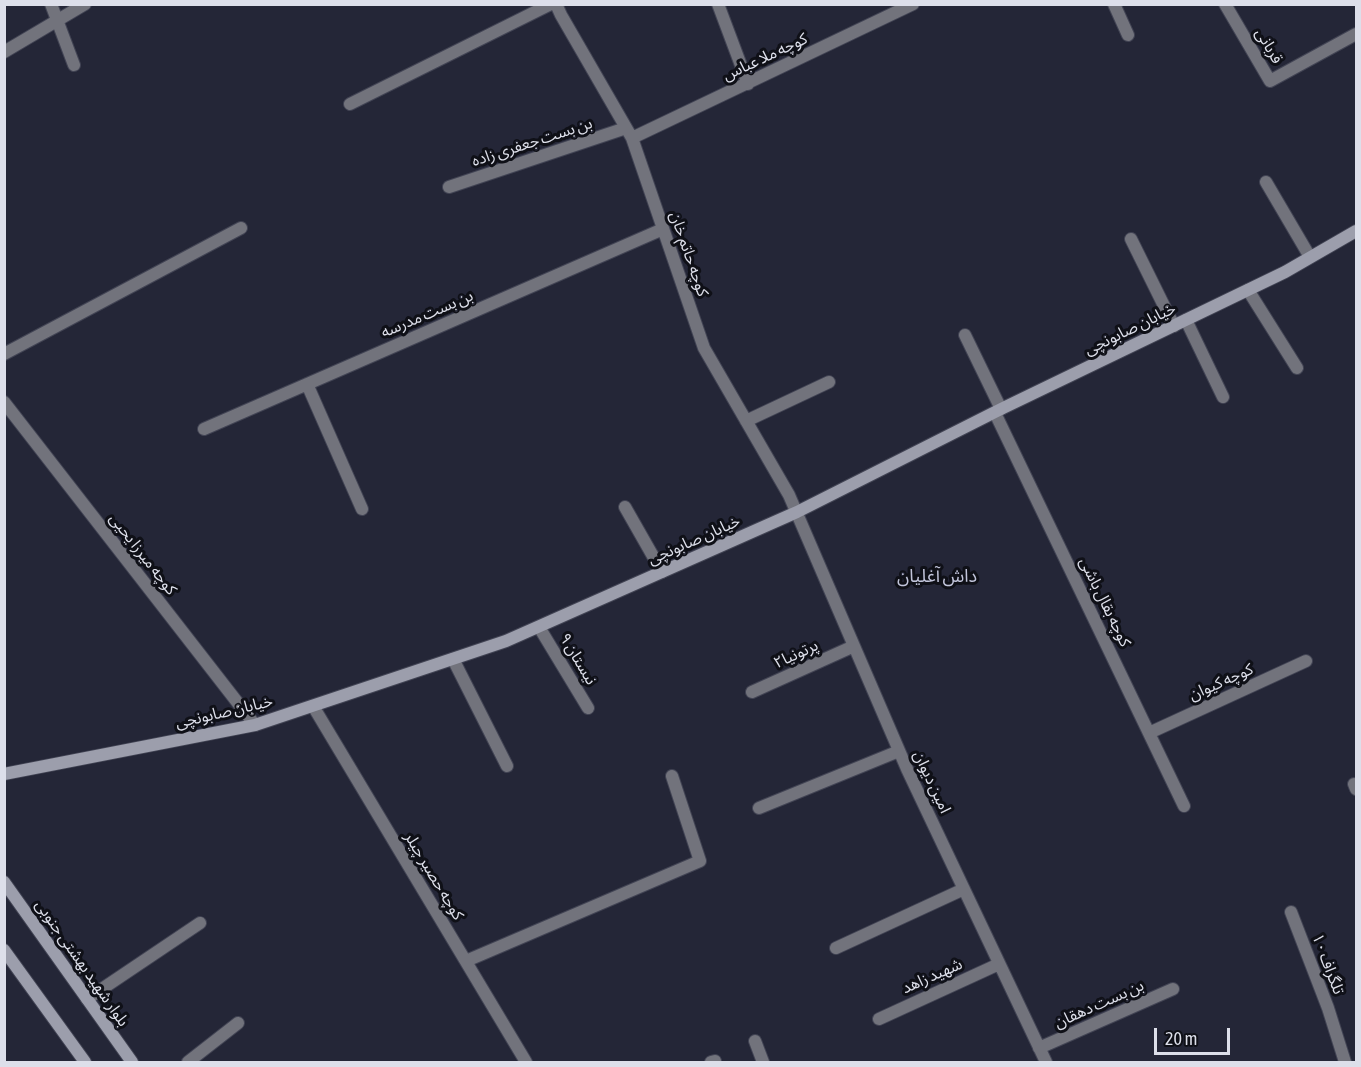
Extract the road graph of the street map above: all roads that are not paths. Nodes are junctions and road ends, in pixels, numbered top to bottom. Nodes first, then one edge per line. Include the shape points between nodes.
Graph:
1 (51, 4) edge
2 (84, 4) edge
3 (551, 4) edge
4 (556, 4) edge
5 (718, 4) edge
6 (913, 4) edge
7 (1114, 4) edge
8 (1225, 4) edge
9 (57, 20) junction
10 (1356, 34) edge
11 (1128, 35) dead end
12 (4, 52) edge
13 (74, 65) dead end
14 (748, 84) junction
15 (350, 104) dead end
16 (629, 133) junction
17 (1266, 182) dead end
18 (449, 186) dead end
19 (241, 228) dead end
20 (663, 229) junction
21 (1356, 231) edge
22 (1131, 238) dead end
23 (1310, 257) junction
24 (1248, 290) junction
25 (1186, 320) junction
26 (1174, 326) junction
27 (965, 335) dead end
28 (4, 354) edge
29 (1297, 368) dead end
30 (829, 382) dead end
31 (307, 384) junction
32 (1223, 396) dead end
33 (4, 402) edge
34 (998, 411) junction
35 (746, 421) junction
36 (204, 429) dead end
37 (625, 507) dead end
38 (362, 509) dead end
39 (797, 512) junction
40 (662, 572) junction
41 (539, 627) junction
42 (854, 646) junction
43 (453, 659) junction
44 (1306, 661) dead end
45 (752, 692) dead end
46 (313, 706) junction
47 (588, 708) dead end
48 (255, 725) junction
49 (1149, 733) junction
50 (899, 751) junction
51 (507, 766) dead end
52 (4, 774) edge
53 (672, 776) dead end
54 (1184, 806) dead end
55 (759, 808) dead end
56 (4, 882) edge
57 (964, 889) junction
58 (1291, 912) dead end
59 (200, 923) dead end
60 (836, 948) dead end
61 (4, 950) edge
62 (466, 961) junction
63 (999, 964) junction
64 (1173, 989) dead end
65 (87, 999) junction
66 (879, 1019) dead end
67 (238, 1023) dead end
68 (755, 1041) dead end
69 (1039, 1048) junction
70 (86, 1062) edge
71 (132, 1062) edge
72 (188, 1062) edge
73 (526, 1062) edge
74 (763, 1062) edge
75 (1046, 1062) edge
76 (1345, 1062) edge

1 - 9 street
2 - 9 street
3 - 15 street
4 - 16 street, کوچه حاتم خان
5 - 14 street
6 - 14 street, کوچه ملا عباس
7 - 11 street
8 - 10 street, قربانی via 1270,81
9 - 12 street
9 - 13 street
14 - 16 street, کوچه ملا عباس
16 - 18 street, بن بست جعفری زاده
16 - 20 street, کوچه حاتم خان
17 - 23 street
19 - 28 street
20 - 31 street, بن بست مدرسه
20 - 35 street, کوچه حاتم خان via 704,348
21 - 23 street, خیابان صابونچی
22 - 26 street
23 - 24 street, خیابان صابونچی
24 - 25 street, خیابان صابونچی
24 - 29 street
25 - 26 street, خیابان صابونچی
25 - 32 street
26 - 34 street, خیابان صابونچی
27 - 34 street, کوچه بقال باشی
30 - 35 street
31 - 36 street, بن بست مدرسه
31 - 38 street
33 - 48 street, کوچه میرزا یحیی
34 - 39 street, خیابان صابونچی
34 - 49 street, کوچه بقال باشی
35 - 39 street, کوچه حاتم خان
37 - 40 street
39 - 40 street, خیابان صابونچی
39 - 42 street, امین دیوان
40 - 41 street, خیابان صابونچی
41 - 43 street, خیابان صابونچی
41 - 47 street, نیستان ۹
42 - 45 street, پرتونیا۲
42 - 50 street, امین دیوان
43 - 46 street, خیابان صابونچی
43 - 51 street
44 - 49 street, کوچه کیوان
46 - 48 street, خیابان صابونچی
46 - 62 street, کوچه حصیر چیلر
48 - 52 street, خیابان صابونچی
49 - 54 street, کوچه بقال باشی
50 - 55 street
50 - 57 street, امین دیوان
53 - 62 street via 700,861
56 - 65 street, بلوار شهید بهشتی جنوبی
57 - 60 street
57 - 63 street, امین دیوان
58 - 76 street, تلگراف ۱۰
59 - 65 street
61 - 70 street
62 - 73 street, کوچه حصیر چیلر
63 - 66 street, شهید زاهد
63 - 69 street, امین دیوان
64 - 69 street, بن بست دهقان
65 - 71 street, بلوار شهید بهشتی جنوبی
67 - 72 street
68 - 74 street
69 - 75 street, امین دیوان

